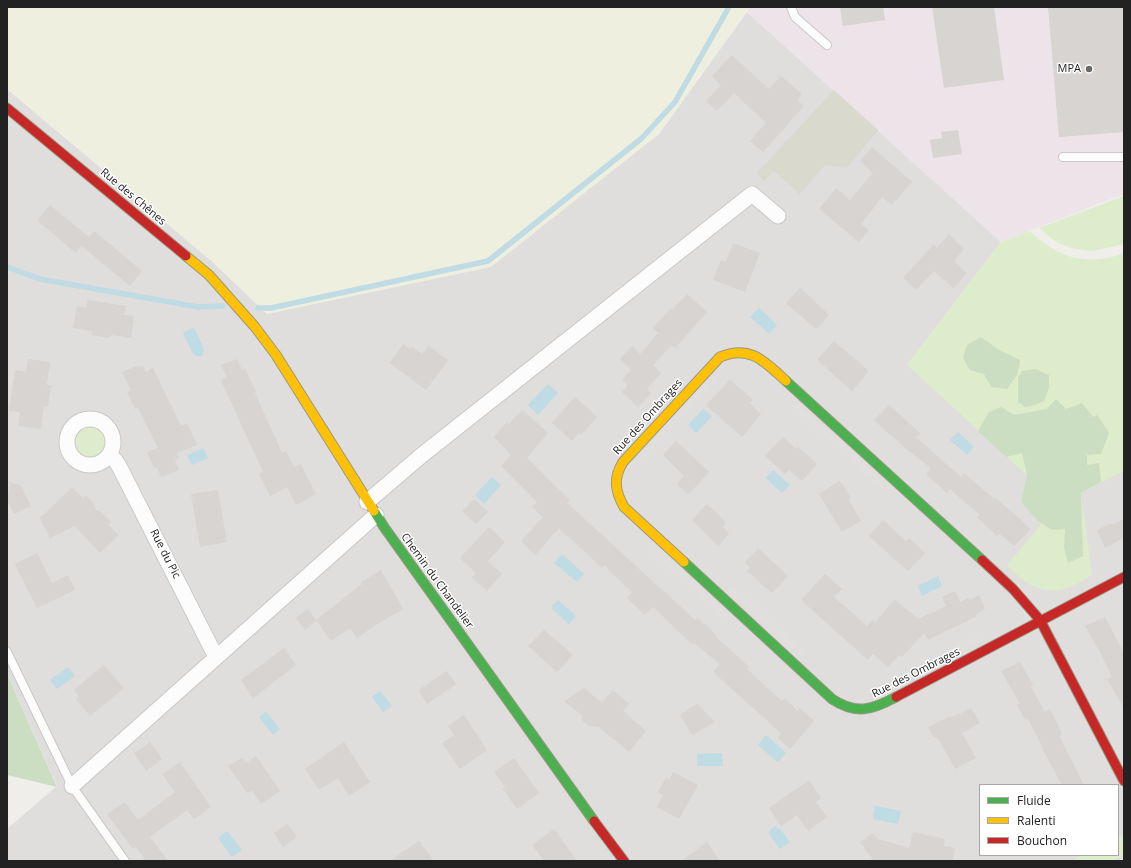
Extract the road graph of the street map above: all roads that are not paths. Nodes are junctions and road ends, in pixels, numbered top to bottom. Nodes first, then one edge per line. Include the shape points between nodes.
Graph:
1 (791, 7) edge
2 (827, 45) dead end
3 (7, 108) edge
4 (1063, 157) dead end
5 (1124, 157) edge
6 (778, 216) dead end
7 (238, 308) joint
8 (108, 456) dead end
9 (367, 502) junction
10 (376, 515) junction
11 (1124, 577) edge
12 (1040, 620) junction
13 (7, 652) edge
14 (216, 657) junction
15 (1124, 781) edge
16 (72, 786) junction
17 (125, 861) edge
18 (624, 861) edge

1 - 2 lane via 795,17
3 - 7 street, Rue des Chênes via 209,276
4 - 5 lane
6 - 9 street via 752,194 422,455
7 - 9 street, Chemin du Chandelier via 276,355
8 - 14 street, Rue du Pic via 120,466
9 - 10 street, Chemin du Chandelier
10 - 14 street
10 - 18 street, Chemin du Chandelier
11 - 12 street
12 - 12 street, Rue des Ombrages via 1007,584 762,359 755,356 737,352 720,357 623,462 616,473 615,486 624,507 832,699 843,706 860,710 879,706
12 - 15 street, Rue des Ombrages
13 - 16 lane
14 - 16 street
16 - 17 lane

